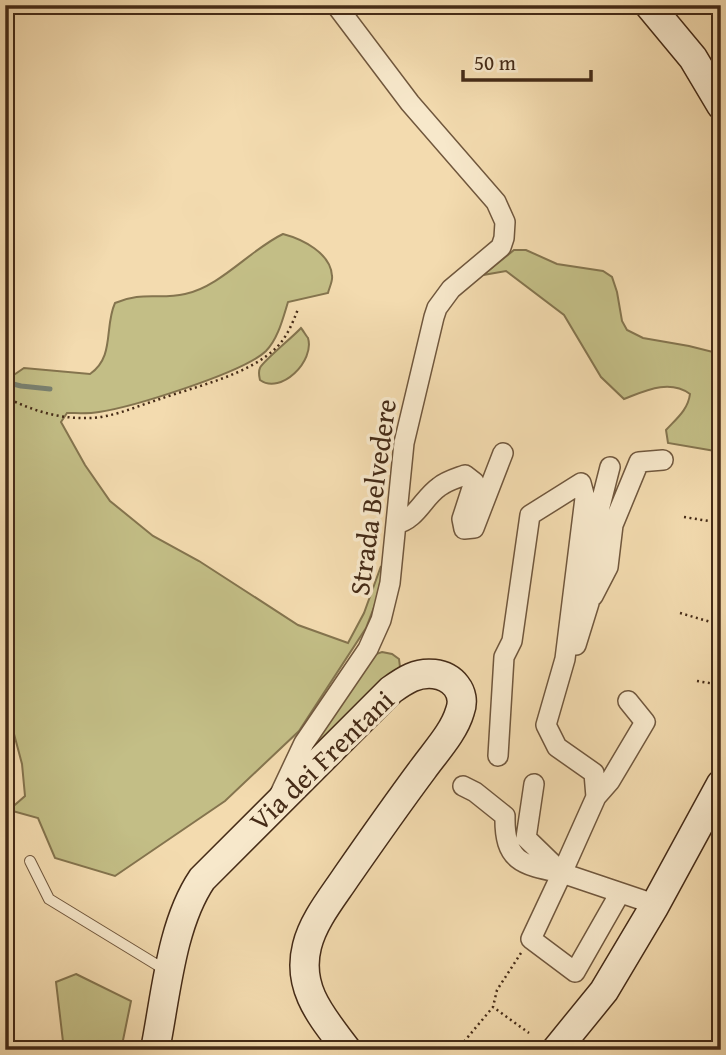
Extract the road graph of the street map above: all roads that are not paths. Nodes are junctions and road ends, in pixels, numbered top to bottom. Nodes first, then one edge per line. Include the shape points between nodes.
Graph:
1 (337, 5) edge
2 (649, 5) edge
3 (721, 104) edge
4 (503, 453) dead end
5 (663, 460) dead end
6 (610, 467) dead end
7 (396, 524) junction
8 (589, 603) junction
9 (565, 659) junction
10 (628, 701) dead end
11 (498, 755) dead end
12 (534, 784) dead end
13 (721, 784) edge
14 (463, 786) dead end
15 (596, 797) junction
16 (275, 805) junction
17 (30, 861) dead end
18 (562, 873) junction
19 (620, 892) junction
20 (654, 907) junction
21 (170, 973) junction
22 (346, 1049) edge
23 (155, 1050) edge
24 (556, 1050) edge

1 - 7 street, Strada Belvedere via 410,103 496,202 505,222 501,247 457,283 438,308 407,425
2 - 3 main road via 694,58
4 - 7 street via 474,528 464,529 462,519 474,482 465,475 439,487 404,522
5 - 8 street via 639,462 613,525 608,567
6 - 8 street via 596,526
7 - 16 street, Strada Belvedere via 387,598 375,635 304,743
8 - 9 street via 574,651
9 - 11 street via 585,498 581,483 530,515 512,641 504,657
9 - 15 street via 546,725 557,747 594,773
10 - 15 street via 645,722 611,781
12 - 18 street via 526,838
13 - 20 main road
14 - 18 street via 505,816 510,851 531,867
15 - 18 street
16 - 21 main road, Via dei Frentani via 192,894 180,924
16 - 22 main road, Via dei Frentani via 391,690 410,677 425,673 455,682 462,708 454,726 322,913 307,944 306,989
17 - 21 lane via 49,899
18 - 19 street
18 - 19 street via 531,939 575,972
19 - 20 street
20 - 24 main road via 604,991
21 - 23 main road, Via dei Frentani

